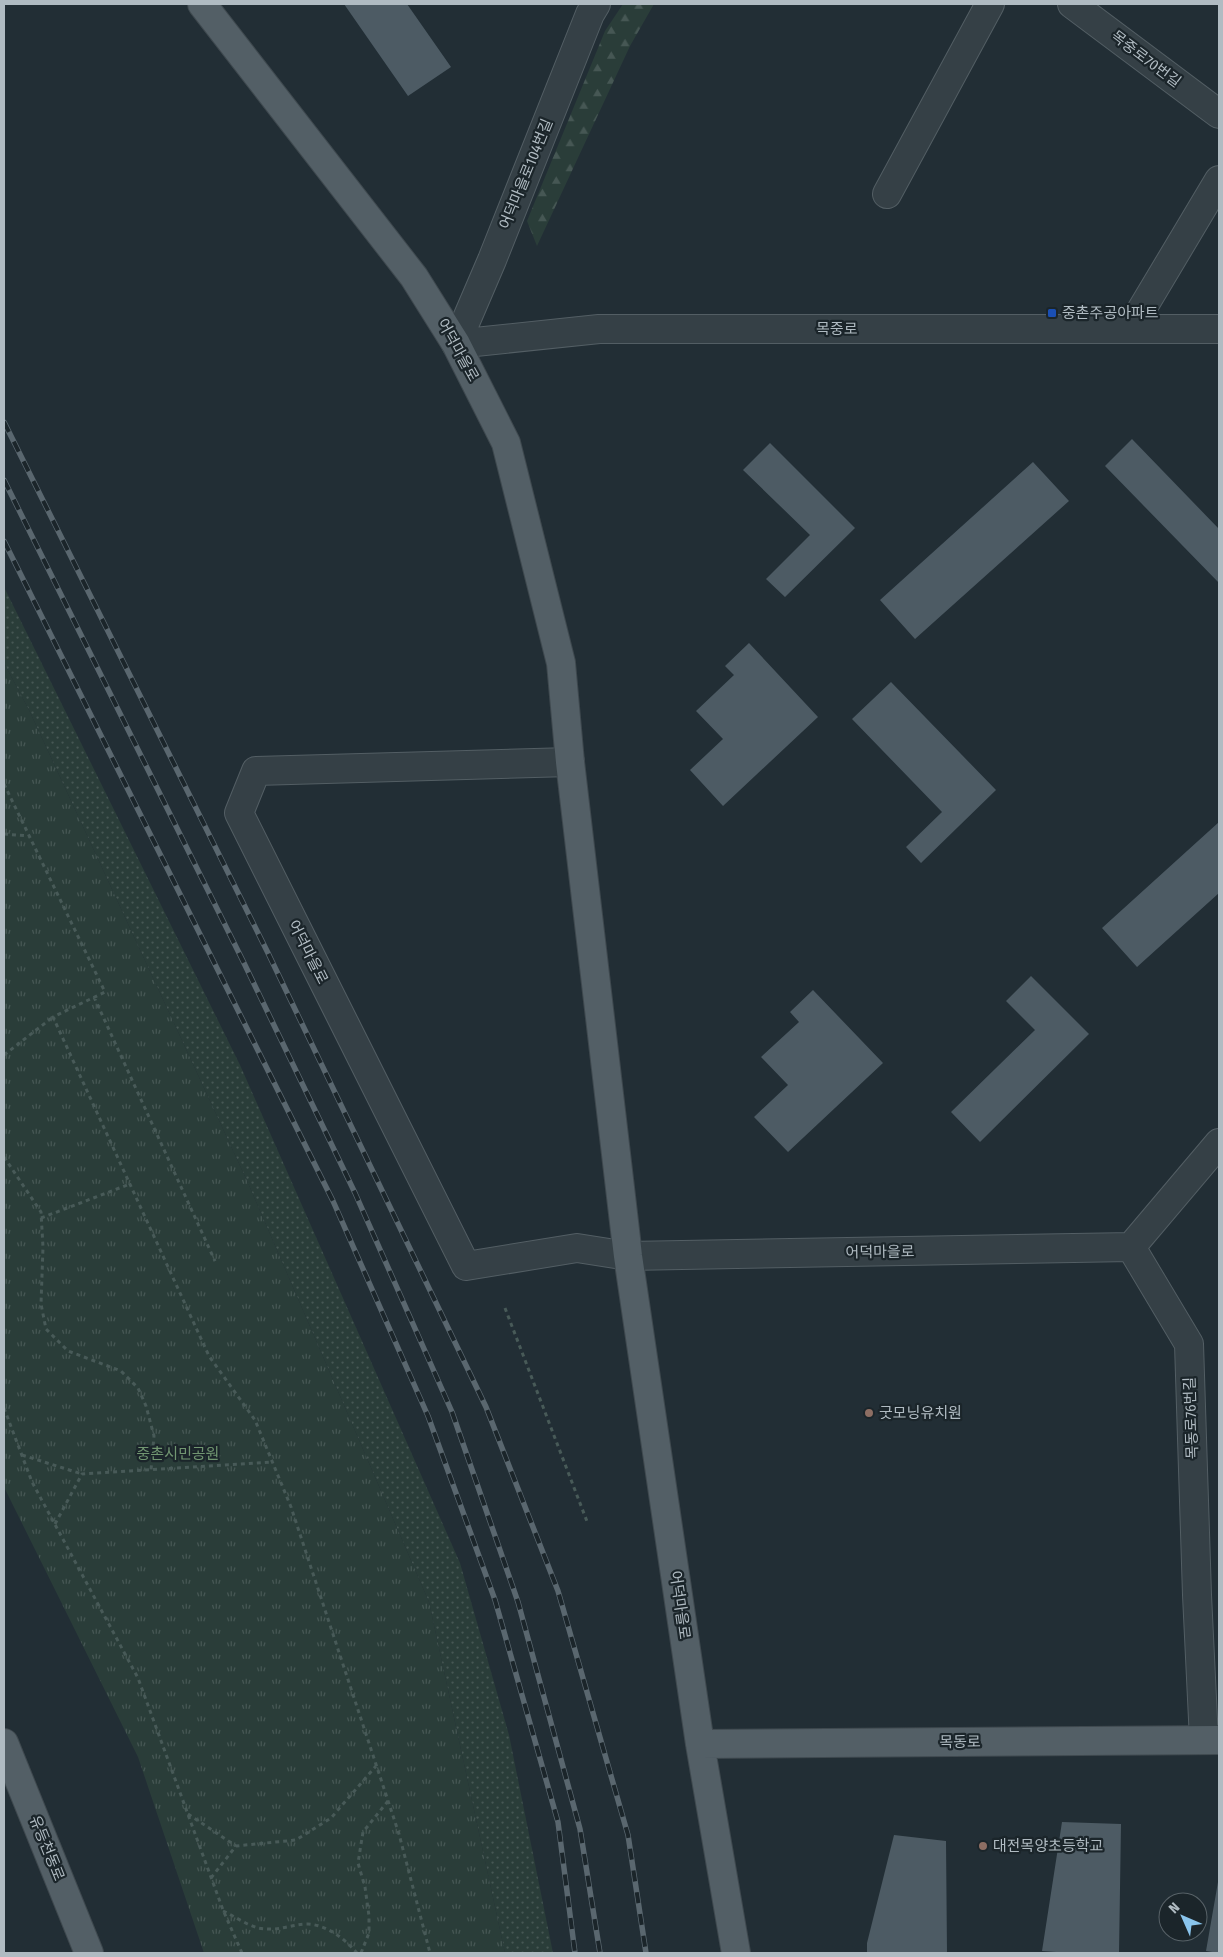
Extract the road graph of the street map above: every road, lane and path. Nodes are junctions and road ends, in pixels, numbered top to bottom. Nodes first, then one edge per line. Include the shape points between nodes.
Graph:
1 (202, 4) edge
2 (596, 4) edge
3 (990, 4) edge
4 (1072, 4) edge
5 (1219, 114) edge
6 (1219, 180) edge
7 (887, 194) dead end
8 (1130, 329) junction
9 (1219, 329) edge
10 (456, 344) junction
11 (570, 762) junction
12 (4, 784) edge
13 (4, 834) edge
14 (29, 836) junction
15 (94, 997) junction
16 (54, 1017) junction
17 (4, 1055) edge
18 (1219, 1143) edge
19 (4, 1157) edge
20 (130, 1184) junction
21 (41, 1218) junction
22 (1131, 1247) junction
23 (628, 1256) junction
24 (215, 1260) dead end
25 (505, 1308) dead end
26 (4, 1408) edge
27 (22, 1454) junction
28 (272, 1462) junction
29 (151, 1470) junction
30 (82, 1474) junction
31 (588, 1524) dead end
32 (55, 1525) junction
33 (1208, 1595) edge
34 (1212, 1740) edge
35 (4, 1743) edge
36 (700, 1744) junction
37 (376, 1766) junction
38 (388, 1801) junction
39 (187, 1814) junction
40 (236, 1846) junction
41 (211, 1879) junction
42 (223, 1910) junction
43 (89, 1953) edge
44 (242, 1953) edge
45 (357, 1953) edge
46 (362, 1953) edge
47 (430, 1953) edge
48 (736, 1953) edge

1 - 10 main road, 어덕마을로 via 414,277
2 - 10 street, 어덕마을로104번길
3 - 7 street
4 - 5 street, 목중로70번길
6 - 8 street
8 - 9 street, 목중로
8 - 10 street, 목중로 via 599,329
10 - 11 main road, 어덕마을로 via 506,443 562,662
11 - 23 main road, 어덕마을로
11 - 23 street, 어덕마을로 via 256,771 239,813 466,1266 577,1248
12 - 14 path
13 - 14 path
14 - 15 path via 105,992
15 - 16 path
15 - 24 path
16 - 17 path
16 - 20 path
18 - 22 street
19 - 21 path via 41,1212
20 - 21 path
20 - 28 path via 209,1356 255,1420
21 - 29 path via 41,1304 46,1329 68,1351 121,1371 138,1388 154,1436
22 - 23 street, 어덕마을로
22 - 33 street, 목동로76번길 via 1189,1344
23 - 36 main road, 어덕마을로
25 - 31 path
26 - 27 path
27 - 30 path
27 - 32 path via 32,1482
28 - 29 path
28 - 37 path via 291,1507
29 - 30 path
30 - 32 path
32 - 39 path via 138,1678
33 - 34 street, 목동로76번길
34 - 36 main road, 목동로
35 - 43 main road, 유등천동로
36 - 48 main road, 어덕마을로
37 - 38 path
37 - 40 path via 331,1818 296,1840
38 - 46 path via 363,1832 358,1863 365,1887 369,1933
38 - 47 path
39 - 40 path
39 - 41 path
40 - 41 path
41 - 42 path
42 - 44 path
42 - 45 path via 257,1928 280,1930 308,1924 326,1928

